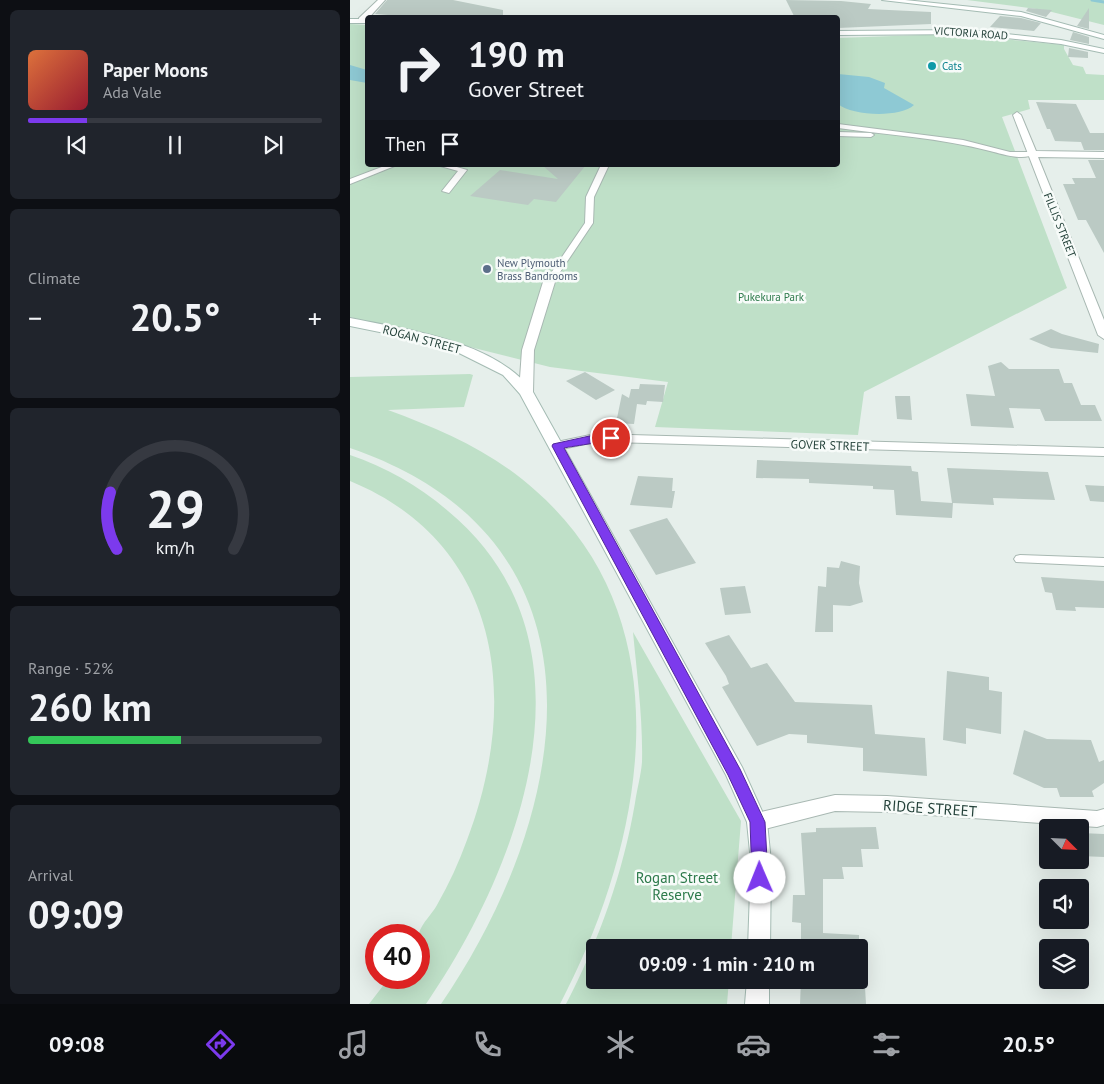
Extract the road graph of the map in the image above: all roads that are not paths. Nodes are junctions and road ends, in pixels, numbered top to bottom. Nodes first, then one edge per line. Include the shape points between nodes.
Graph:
1 (382, 0) edge
2 (885, 0) edge
3 (369, 15) edge
4 (365, 20) edge
5 (350, 21) edge
6 (840, 34) edge
7 (1104, 37) edge
8 (1104, 51) edge
9 (1017, 114) dead end
10 (840, 126) edge
11 (840, 134) edge
12 (908, 136) junction
13 (1031, 154) junction
14 (1104, 155) edge
15 (388, 167) edge
16 (450, 167) edge
17 (604, 167) edge
18 (350, 182) edge
19 (446, 191) dead end
20 (549, 282) joint
21 (350, 322) edge
22 (1104, 336) edge
23 (526, 392) junction
24 (557, 446) junction
25 (1104, 452) edge
26 (1020, 559) dead end
27 (1104, 562) edge
28 (1104, 817) edge
29 (758, 822) junction
30 (759, 939) edge
31 (758, 989) edge
32 (757, 1004) edge

1 - 3 street
2 - 7 street via 1021,14
4 - 5 street
6 - 8 street, VICTORIA ROAD via 969,32 1061,42
9 - 13 street, FILLIS STREET
10 - 12 lane
11 - 12 lane
12 - 13 lane via 963,142 1010,154
13 - 14 street
13 - 22 street, FILLIS STREET
15 - 18 lane
16 - 19 lane via 463,170
17 - 20 lane via 590,197 588,224
20 - 23 street via 531,330 524,373
21 - 23 street, ROGAN STREET via 417,336 463,350 508,372
23 - 24 street, ROGAN STREET
24 - 25 street, GOVER STREET via 603,438
24 - 29 street, ROGAN STREET via 735,773
26 - 27 lane
28 - 29 street, RIDGE STREET via 835,803
29 - 30 street, ROGAN STREET
31 - 32 street

